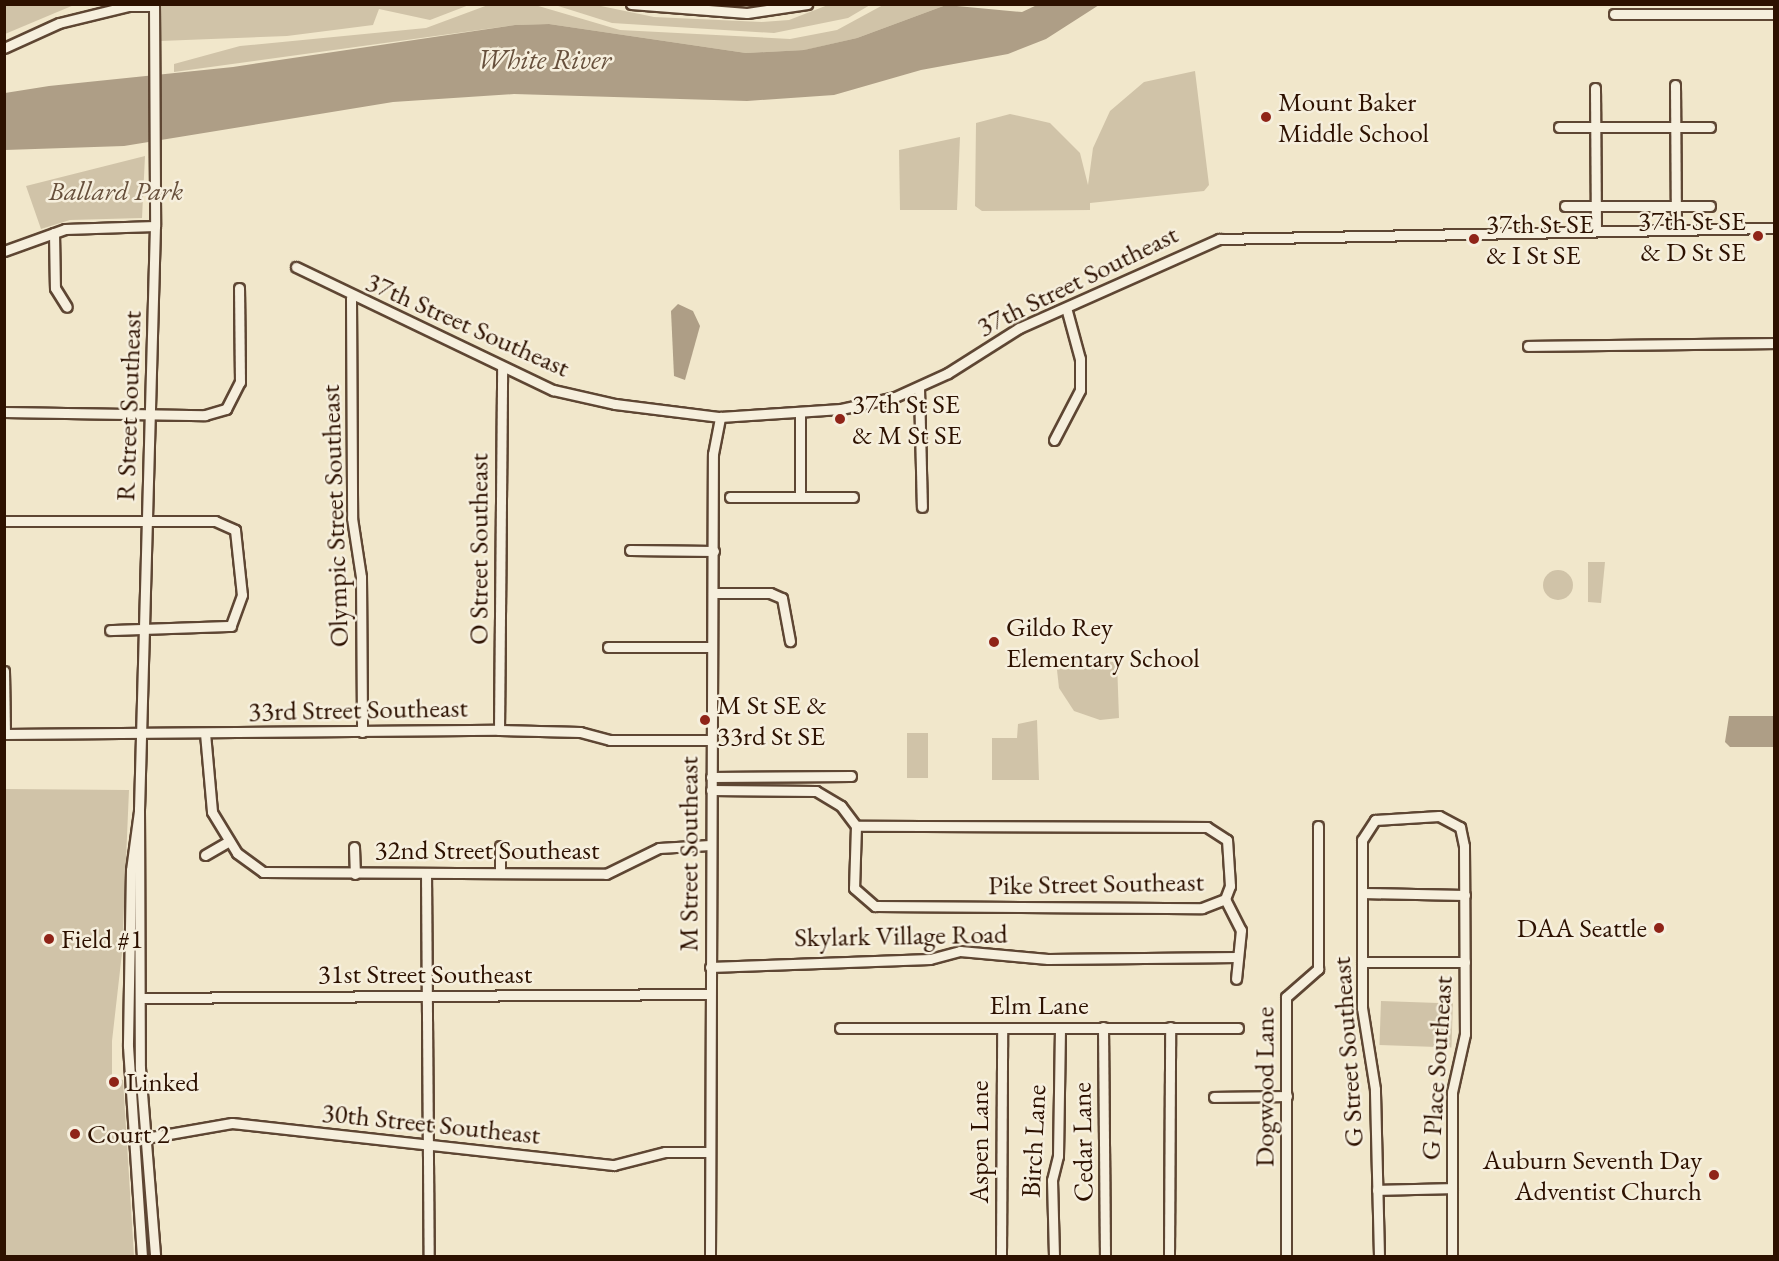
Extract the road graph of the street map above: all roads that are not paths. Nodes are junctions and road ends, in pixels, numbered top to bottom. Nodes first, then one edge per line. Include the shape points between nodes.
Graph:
1 (631, 4) edge
2 (807, 4) edge
3 (154, 5) edge
4 (1614, 14) dead end
5 (1774, 14) edge
6 (4, 48) edge
7 (1675, 85) dead end
8 (1595, 88) dead end
9 (1559, 127) dead end
10 (1595, 127) junction
11 (1675, 127) junction
12 (1710, 127) dead end
13 (1565, 206) dead end
14 (1596, 206) junction
15 (1676, 206) junction
16 (1710, 206) dead end
17 (155, 226) junction
18 (1774, 228) edge
19 (1676, 229) junction
20 (1596, 231) junction
21 (54, 232) junction
22 (4, 251) edge
23 (296, 267) dead end
24 (239, 288) dead end
25 (351, 298) junction
26 (67, 306) dead end
27 (1067, 311) junction
28 (1774, 343) edge
29 (1528, 346) dead end
30 (502, 369) junction
31 (919, 388) junction
32 (4, 412) edge
33 (800, 412) junction
34 (151, 413) junction
35 (720, 417) junction
36 (1054, 440) dead end
37 (800, 496) junction
38 (853, 496) dead end
39 (730, 497) dead end
40 (922, 507) dead end
41 (4, 520) edge
42 (147, 520) junction
43 (630, 550) dead end
44 (714, 550) junction
45 (713, 593) junction
46 (110, 630) dead end
47 (143, 630) junction
48 (790, 641) dead end
49 (608, 647) dead end
50 (712, 647) junction
51 (4, 671) edge
52 (499, 730) junction
53 (362, 732) junction
54 (141, 733) junction
55 (205, 733) junction
56 (5, 734) edge
57 (711, 740) junction
58 (851, 776) dead end
59 (711, 777) junction
60 (711, 790) junction
61 (139, 808) junction
62 (855, 826) junction
63 (1318, 826) dead end
64 (229, 841) junction
65 (710, 845) junction
66 (500, 846) dead end
67 (1464, 846) joint
68 (354, 847) dead end
69 (205, 855) dead end
70 (426, 873) junction
71 (500, 873) junction
72 (355, 874) junction
73 (1362, 893) junction
74 (1465, 895) junction
75 (1225, 899) junction
76 (1237, 957) junction
77 (1362, 962) junction
78 (1465, 962) junction
79 (710, 967) junction
80 (1236, 979) dead end
81 (710, 994) junction
82 (426, 997) junction
83 (140, 998) junction
84 (1103, 1027) junction
85 (1170, 1027) junction
86 (840, 1028) dead end
87 (1002, 1028) junction
88 (1060, 1028) junction
89 (1238, 1028) dead end
90 (1287, 1096) junction
91 (1214, 1097) dead end
92 (146, 1138) junction
93 (426, 1146) junction
94 (710, 1152) junction
95 (1452, 1188) junction
96 (1377, 1190) junction
97 (142, 1257) edge
98 (155, 1257) edge
99 (429, 1257) edge
100 (710, 1257) edge
101 (1001, 1257) edge
102 (1054, 1257) edge
103 (1105, 1257) edge
104 (1169, 1257) edge
105 (1286, 1257) edge
106 (1379, 1257) edge
107 (1452, 1257) edge

1 - 2 street via 747,13
3 - 6 street via 129,6 59,23
3 - 17 street, R Street Southeast
4 - 5 street
7 - 11 street
8 - 10 street
9 - 10 street
10 - 11 street
10 - 14 street
11 - 12 street
11 - 15 street
13 - 14 street
14 - 15 street
14 - 20 street
15 - 16 street
15 - 19 street
17 - 21 street via 77,227
17 - 34 street, R Street Southeast
18 - 19 street, 37th Street Southeast
19 - 20 street, 37th Street Southeast
20 - 27 street, 37th Street Southeast via 1220,239
21 - 22 street
21 - 26 street via 55,288
23 - 25 street, 37th Street Southeast
24 - 34 street via 240,382 230,405 209,414
25 - 30 street, 37th Street Southeast
25 - 53 street, Olympic Street Southeast via 351,508 361,577
27 - 31 street, 37th Street Southeast via 1018,328
27 - 36 street via 1080,359 1080,390
28 - 29 street
30 - 35 street, 37th Street Southeast via 585,399
30 - 52 street, O Street Southeast
31 - 33 street, 37th Street Southeast via 859,407
31 - 40 street
32 - 34 street
33 - 35 street, 37th Street Southeast
33 - 37 street
34 - 42 street, R Street Southeast
35 - 44 street, M Street Southeast via 713,454
37 - 38 street
37 - 39 street
41 - 42 street
42 - 47 street, R Street Southeast
42 - 47 street via 219,521 232,527 241,550 237,618 219,630
43 - 44 street
44 - 45 street, M Street Southeast
45 - 48 street via 770,593 782,598
45 - 50 street, M Street Southeast
46 - 47 street
47 - 54 street, R Street Southeast
49 - 50 street
50 - 57 street, M Street Southeast
51 - 56 street
52 - 53 street, 33rd Street Southeast
52 - 57 street, 33rd Street Southeast via 580,732 610,740
53 - 55 street, 33rd Street Southeast
54 - 55 street, 33rd Street Southeast
54 - 56 street, 33rd Street Southeast
54 - 61 street, R Street Southeast
55 - 64 street via 208,801
57 - 59 street, M Street Southeast
58 - 59 street
59 - 60 street, M Street Southeast
60 - 62 street via 816,791 851,813
60 - 65 street, M Street Southeast
61 - 83 street, R Street Southeast
61 - 97 street, R Street Southeast via 131,870 128,1046
62 - 75 street, Pike Street Southeast via 1207,827 1220,832 1228,847
62 - 75 street, Pike Street Southeast via 852,882 861,899 875,906 1202,908
63 - 90 street, Dogwood Lane via 1318,969 1286,997
64 - 69 street
64 - 72 street, 32nd Street Southeast via 259,870
65 - 71 street, 32nd Street Southeast via 659,848 606,874
65 - 79 street, M Street Southeast
66 - 71 street
67 - 73 street, G Street Southeast via 1460,827 1439,816 1375,819 1366,827 1362,845
67 - 74 street, G Place Southeast
68 - 72 street
70 - 71 street, 32nd Street Southeast
70 - 72 street, 32nd Street Southeast
70 - 82 street
73 - 74 street
73 - 77 street, G Street Southeast
74 - 78 street, G Place Southeast
75 - 76 street via 1241,930
76 - 79 street, Skylark Village Road via 1048,959 960,951 930,959
76 - 80 street
77 - 78 street
77 - 96 street, G Street Southeast via 1363,1023 1375,1089
78 - 95 street, G Place Southeast via 1465,1042 1452,1092
79 - 81 street, M Street Southeast
81 - 82 street, 31st Street Southeast
81 - 94 street, M Street Southeast
82 - 83 street, 31st Street Southeast
82 - 93 street
83 - 92 street, R Street Southeast
84 - 85 street, Elm Lane
84 - 88 street, Elm Lane
84 - 103 street, Cedar Lane
85 - 89 street, Elm Lane
85 - 104 street
86 - 87 street, Elm Lane
87 - 88 street, Elm Lane
87 - 101 street, Aspen Lane
88 - 102 street, Birch Lane via 1058,1156 1052,1180
90 - 91 street
90 - 105 street, Dogwood Lane
92 - 93 street, 30th Street Southeast via 232,1123
92 - 98 street, R Street Southeast
93 - 94 street, 30th Street Southeast via 614,1165 665,1152
93 - 99 street
94 - 100 street, M Street Southeast
95 - 96 street
95 - 107 street, G Place Southeast
96 - 106 street, G Street Southeast

